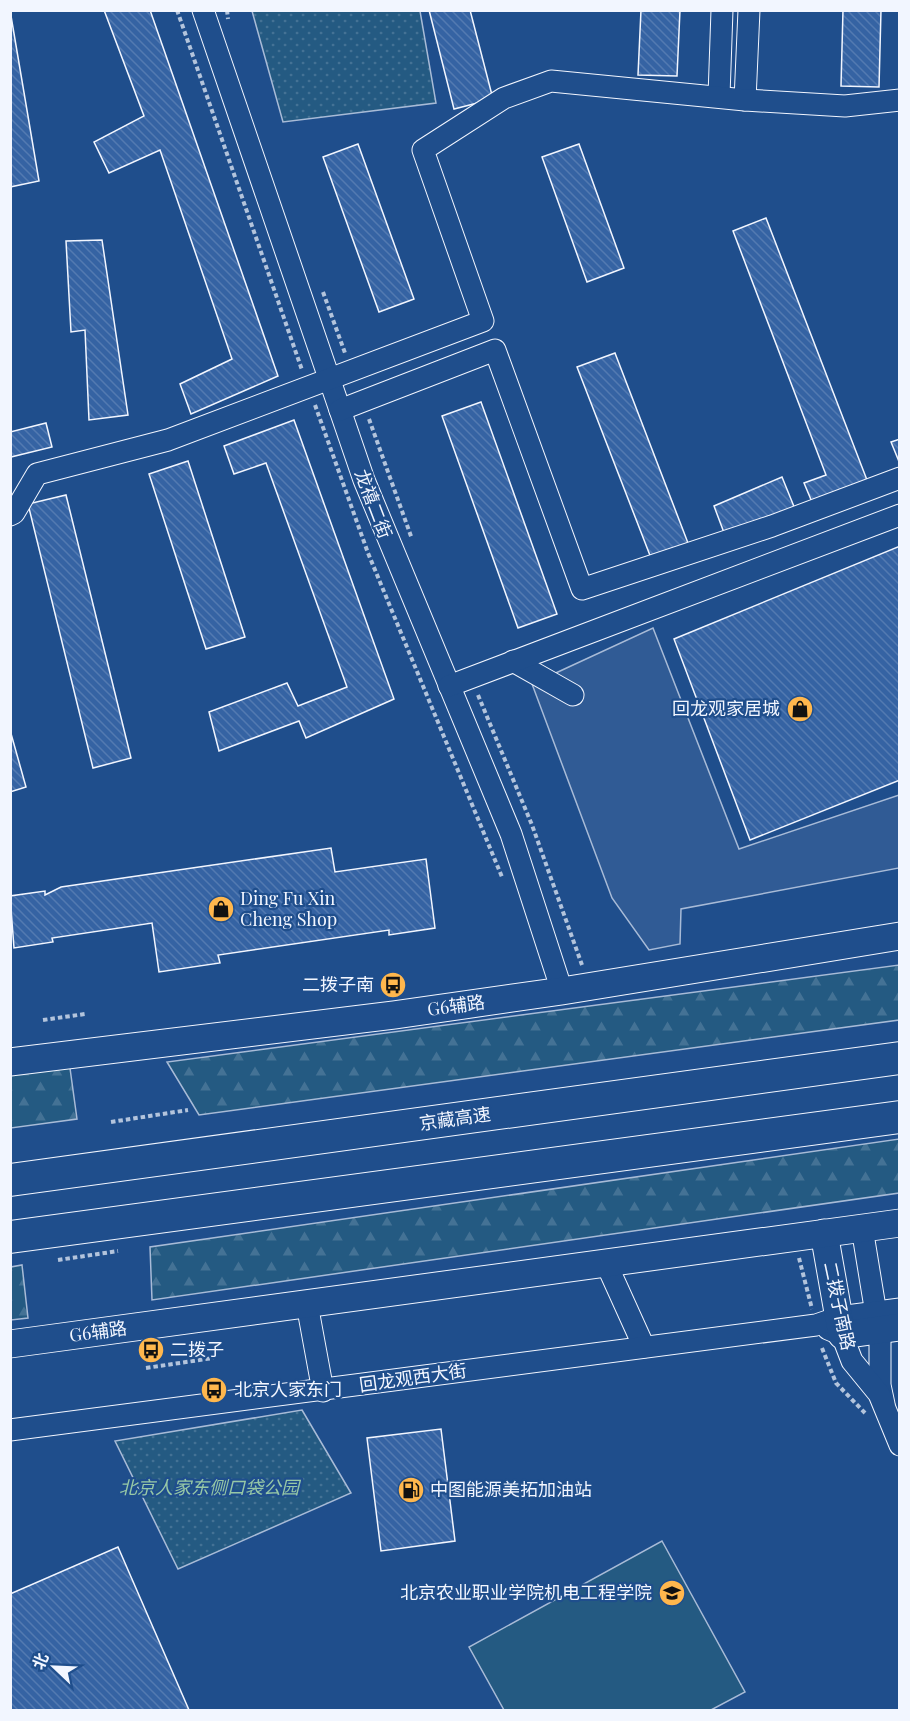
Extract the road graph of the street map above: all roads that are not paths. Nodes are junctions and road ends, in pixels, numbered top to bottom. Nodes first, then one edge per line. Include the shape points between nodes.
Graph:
1 (203, 10) edge
2 (722, 10) edge
3 (749, 10) edge
4 (719, 96) junction
5 (745, 100) junction
6 (900, 100) edge
7 (483, 321) junction
8 (495, 350) junction
9 (329, 378) junction
10 (340, 410) junction
11 (900, 478) edge
12 (10, 515) edge
13 (900, 515) edge
14 (513, 661) junction
15 (449, 686) junction
16 (573, 695) dead end
17 (900, 936) edge
18 (562, 991) junction
19 (900, 1058) edge
20 (10, 1062) edge
21 (900, 1117) edge
22 (10, 1180) edge
23 (900, 1222) edge
24 (862, 1227) junction
25 (824, 1233) junction
26 (10, 1237) edge
27 (606, 1263) junction
28 (307, 1304) junction
29 (900, 1308) edge
30 (885, 1323) edge
31 (832, 1325) junction
32 (10, 1344) edge
33 (644, 1347) junction
34 (323, 1391) junction
35 (884, 1404) junction
36 (10, 1430) edge
37 (900, 1445) edge

1 - 9 street, 龙禧二街
2 - 4 street
3 - 5 street
4 - 5 street
4 - 7 street via 550,81 504,98 423,150
5 - 6 street via 845,106
7 - 8 street
7 - 9 street
8 - 10 street
8 - 11 street via 582,589 772,526
9 - 10 street, 龙禧二街
9 - 12 street via 168,440 37,474
10 - 15 street, 龙禧二街 via 389,546
13 - 14 street
14 - 15 street
14 - 16 street
15 - 18 street, 龙禧二街 via 511,834
17 - 18 main road, G6辅路
18 - 20 main road, G6辅路
19 - 22 highway, 京藏高速
21 - 26 highway
23 - 24 main road, G6辅路
24 - 25 main road, G6辅路
24 - 30 street, 二拨子南路
25 - 27 main road, G6辅路
25 - 31 main road, 二拨子南路
27 - 28 main road, G6辅路
27 - 33 street
28 - 32 main road, G6辅路
28 - 34 street
29 - 30 street, 回龙观西大街
30 - 31 main road, 回龙观西大街
30 - 35 street, 二拨子南路 via 880,1385
31 - 33 street, 回龙观西大街
31 - 35 street, 二拨子南路 via 848,1355 875,1386
33 - 34 street, 回龙观西大街
34 - 36 street, 回龙观西大街
35 - 37 street, 二拨子南路

